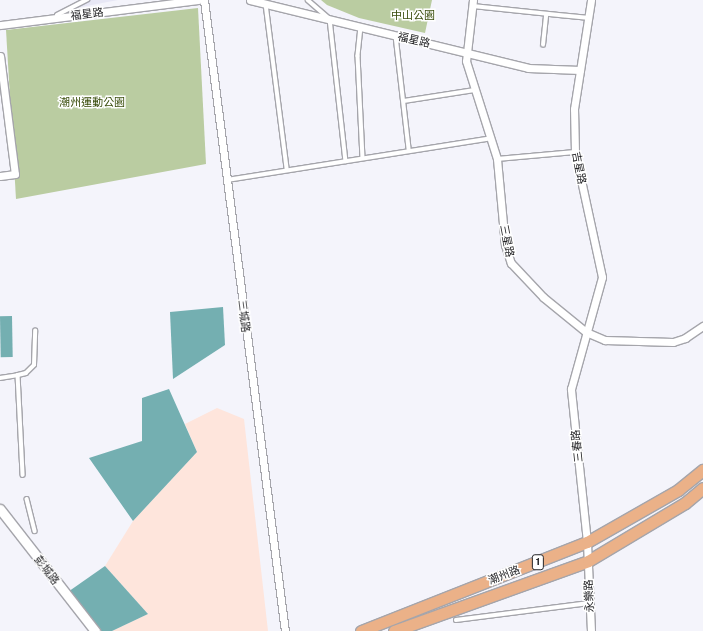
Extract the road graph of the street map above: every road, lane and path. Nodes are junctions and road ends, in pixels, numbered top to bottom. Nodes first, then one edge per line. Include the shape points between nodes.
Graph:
1 (87, 0) edge
2 (198, 0) edge
3 (204, 0) edge
4 (250, 0) edge
5 (308, 0) edge
6 (592, 0) edge
7 (473, 3) edge
8 (266, 4) junction
9 (546, 15) junction
10 (52, 18) junction
11 (589, 18) junction
12 (330, 19) junction
13 (0, 25) edge
14 (361, 26) junction
15 (396, 36) junction
16 (543, 45) dead end
17 (466, 54) junction
18 (0, 56) edge
19 (580, 70) junction
20 (475, 90) junction
21 (404, 101) junction
22 (491, 138) junction
23 (409, 149) junction
24 (575, 152) junction
25 (363, 158) junction
26 (497, 159) junction
27 (346, 161) junction
28 (287, 169) junction
29 (0, 176) edge
30 (227, 180) junction
31 (703, 326) edge
32 (35, 331) dead end
33 (586, 332) junction
34 (18, 374) junction
35 (0, 378) edge
36 (703, 470) edge
37 (23, 475) dead end
38 (703, 488) edge
39 (27, 499) dead end
40 (0, 509) edge
41 (35, 531) dead end
42 (587, 542) junction
43 (588, 561) junction
44 (590, 602) junction
45 (456, 620) dead end
46 (95, 631) edge
47 (285, 631) edge
48 (361, 631) edge
49 (394, 631) edge
50 (591, 631) edge

1 - 10 lane
2 - 10 street, 福星路
3 - 30 street, 三城路
4 - 8 street, 福星路
5 - 12 lane
6 - 11 street, 吉星路
7 - 9 lane
7 - 17 street, 三星路
8 - 12 street, 福星路
8 - 28 lane
9 - 11 lane
9 - 16 lane
10 - 13 street, 福星路
11 - 19 street, 吉星路
12 - 14 street, 福星路
12 - 27 lane
14 - 15 street, 福星路
14 - 25 lane via 358,56
15 - 17 street, 福星路
15 - 21 lane
17 - 19 street, 福星路 via 528,68
17 - 20 street, 三星路
18 - 29 street via 15,174
19 - 24 street, 吉星路 via 574,108
20 - 21 lane
20 - 22 street, 三星路
21 - 23 lane
22 - 23 lane
22 - 26 street, 三星路
23 - 25 lane
24 - 26 lane
24 - 33 street, 吉星路 via 602,277
25 - 27 lane
26 - 33 street, 三星路 via 505,245 511,263 538,292
27 - 28 lane
28 - 30 lane
30 - 47 street, 三城路
31 - 33 street, 三星路 via 685,338 667,342 606,340
32 - 34 lane via 34,365 26,374
33 - 42 street, 三春路 via 571,389
34 - 35 lane
34 - 37 lane
36 - 42 main road, 潮州路 / 1 via 678,490
38 - 43 main road, 潮州路 / 1 via 685,504
39 - 41 lane
40 - 46 street, 彭城路
42 - 43 street, 三春路
42 - 48 main road, 潮州路 / 1
43 - 44 street, 永樂路
43 - 49 main road, 潮州路 / 1
44 - 45 lane
44 - 50 street, 永樂路

